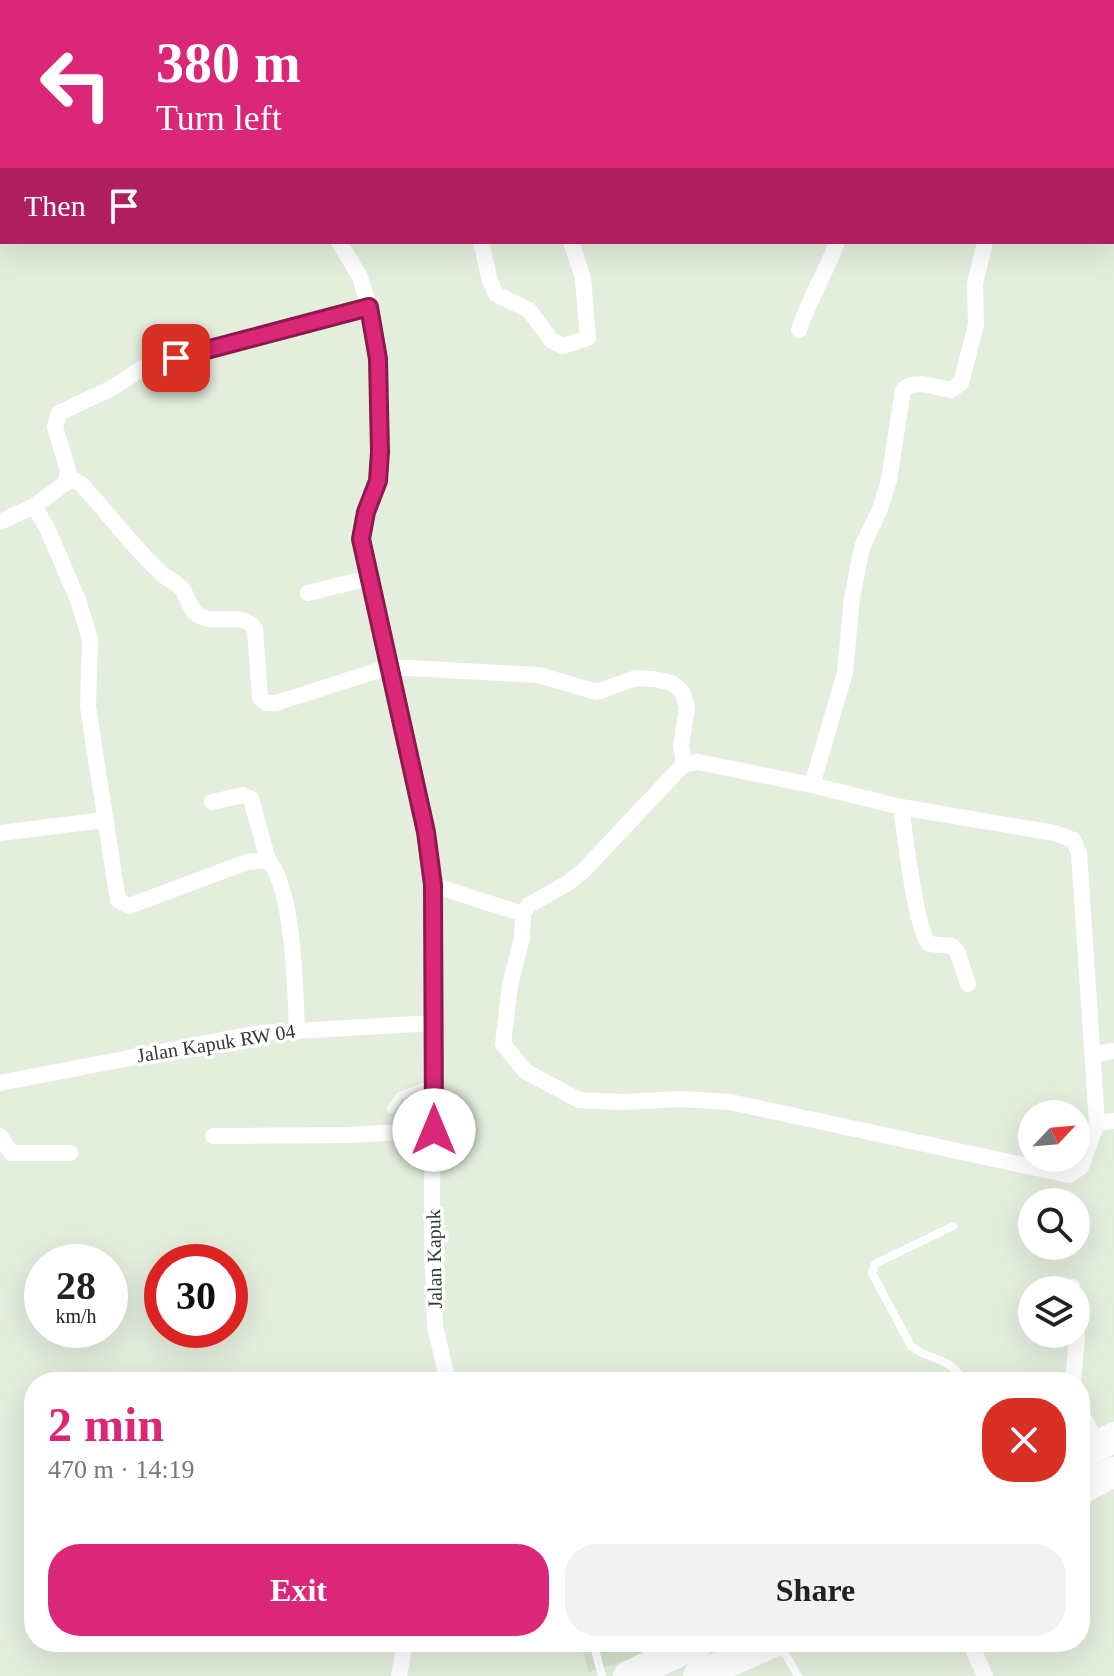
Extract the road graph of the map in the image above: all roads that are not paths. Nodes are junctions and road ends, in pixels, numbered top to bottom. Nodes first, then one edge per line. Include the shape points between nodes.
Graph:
1 (340, 244) edge
2 (481, 244) edge
3 (572, 244) edge
4 (836, 244) edge
5 (985, 244) edge
6 (369, 307) junction
7 (799, 330) dead end
8 (66, 483) junction
9 (34, 506) junction
10 (0, 522) edge
11 (369, 578) junction
12 (308, 593) dead end
13 (389, 667) junction
14 (684, 764) junction
15 (812, 785) junction
16 (212, 802) dead end
17 (901, 807) junction
18 (104, 820) junction
19 (0, 833) edge
20 (268, 860) junction
21 (433, 885) junction
22 (523, 914) junction
23 (968, 984) dead end
24 (434, 1023) junction
25 (297, 1029) junction
26 (1114, 1051) edge
27 (1093, 1054) junction
28 (0, 1083) edge
29 (434, 1083) junction
30 (391, 1109) dead end
31 (1106, 1122) edge
32 (434, 1130) junction
33 (0, 1136) edge
34 (213, 1136) dead end
35 (70, 1153) dead end
36 (953, 1226) dead end
37 (1076, 1348) edge
38 (446, 1372) edge
39 (957, 1372) edge
40 (1074, 1372) edge
41 (1114, 1472) edge
42 (1090, 1485) edge
43 (403, 1652) edge
44 (596, 1652) edge
45 (671, 1652) edge
46 (753, 1652) edge
47 (782, 1652) edge
48 (974, 1652) edge
49 (399, 1676) edge
50 (602, 1676) edge
51 (628, 1676) edge
52 (698, 1676) edge
53 (798, 1676) edge
54 (985, 1676) edge

1 - 6 street, Jalan Kapuk via 360,277
2 - 3 street via 496,294 529,310 551,340 563,346 588,338 583,278
4 - 7 street
5 - 15 street via 975,284 976,325 961,383 951,390 915,384 903,390 889,480 862,547 845,673
6 - 8 street via 143,368 59,413 55,427 68,470
6 - 11 street, Jalan Kapuk via 378,359 380,452 378,481 361,539
8 - 9 street
8 - 13 street via 81,484 162,574 183,589 200,617 252,624 262,701 276,703
9 - 10 street
9 - 18 street via 78,600 90,639 88,707
11 - 12 street
11 - 13 street, Jalan Kapuk
13 - 14 street via 538,675 597,692 636,678 672,683 683,693 687,707
13 - 21 street, Jalan Kapuk
14 - 15 street via 698,762
14 - 22 street via 584,870
15 - 17 street
16 - 20 street via 243,795 251,799
17 - 23 street via 923,937 929,944 957,951
17 - 27 street via 1073,840 1079,853
18 - 19 street
18 - 20 street via 118,900 129,906 247,862
20 - 25 street via 280,882 294,955
21 - 22 street
21 - 24 street, Jalan Kapuk
22 - 31 street via 503,1044 525,1071 579,1100 730,1102 1069,1175 1081,1167
24 - 25 street, Jalan Kapuk RW 04
24 - 29 street, Jalan Kapuk
25 - 28 street, Jalan Kapuk RW 04
26 - 27 street
27 - 31 street
29 - 30 lane via 400,1096
29 - 32 street, Jalan Kapuk
32 - 34 street
32 - 38 street, Jalan Kapuk via 435,1326
33 - 35 street via 11,1153
36 - 39 lane via 875,1264 872,1273 911,1346
37 - 40 street
41 - 42 highway
43 - 49 street
44 - 50 lane
45 - 51 highway
46 - 52 highway
47 - 53 lane
48 - 54 street

